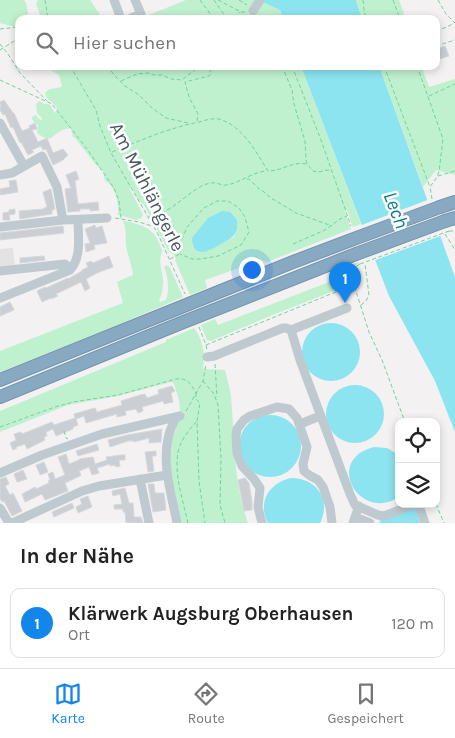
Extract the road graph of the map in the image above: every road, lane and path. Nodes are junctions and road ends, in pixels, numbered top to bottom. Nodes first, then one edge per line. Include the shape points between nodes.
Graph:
1 (45, 0) edge
2 (114, 0) edge
3 (135, 0) edge
4 (200, 0) edge
5 (214, 0) edge
6 (218, 0) edge
7 (239, 0) edge
8 (363, 0) edge
9 (394, 0) edge
10 (438, 0) edge
11 (260, 1) edge
12 (253, 11) junction
13 (241, 12) junction
14 (47, 15) edge
15 (120, 15) edge
16 (139, 15) edge
17 (211, 15) edge
18 (224, 15) edge
19 (239, 15) edge
20 (259, 15) edge
21 (365, 15) edge
22 (399, 15) edge
23 (455, 23) edge
24 (15, 27) edge
25 (0, 29) edge
26 (440, 30) edge
27 (15, 40) edge
28 (455, 40) edge
29 (0, 44) edge
30 (440, 45) edge
31 (3, 48) junction
32 (0, 50) edge
33 (15, 66) edge
34 (18, 70) edge
35 (72, 70) edge
36 (111, 70) edge
37 (195, 70) edge
38 (210, 70) edge
39 (284, 70) edge
40 (294, 70) edge
41 (386, 70) edge
42 (418, 70) edge
43 (0, 80) edge
44 (120, 81) junction
45 (455, 84) edge
46 (428, 96) junction
47 (48, 102) junction
48 (0, 122) edge
49 (197, 122) junction
50 (191, 123) junction
51 (111, 153) junction
52 (307, 164) junction
53 (24, 166) junction
54 (268, 171) junction
55 (332, 171) junction
56 (455, 171) edge
57 (0, 175) edge
58 (437, 177) junction
59 (246, 178) junction
60 (430, 187) junction
61 (455, 202) edge
62 (436, 203) junction
63 (347, 216) junction
64 (148, 217) junction
65 (107, 218) joint
66 (121, 218) junction
67 (62, 220) junction
68 (78, 220) junction
69 (450, 223) edge
70 (153, 226) junction
71 (332, 226) junction
72 (351, 226) dead end
73 (0, 227) edge
74 (455, 231) edge
75 (445, 234) dead end
76 (293, 244) dead end
77 (455, 250) edge
78 (180, 254) junction
79 (169, 259) junction
80 (358, 259) junction
81 (365, 264) dead end
82 (70, 270) junction
83 (0, 271) edge
84 (354, 285) junction
85 (185, 294) dead end
86 (0, 298) edge
87 (361, 305) junction
88 (347, 308) dead end
89 (199, 327) dead end
90 (291, 330) junction
91 (210, 356) joint
92 (0, 380) edge
93 (196, 393) junction
94 (0, 397) edge
95 (217, 400) junction
96 (178, 416) junction
97 (320, 416) junction
98 (404, 418) edge
99 (197, 421) junction
100 (300, 424) junction
101 (0, 427) edge
102 (64, 431) dead end
103 (68, 439) dead end
104 (0, 473) edge
105 (167, 475) junction
106 (140, 478) junction
107 (359, 506) junction
108 (0, 508) edge
109 (438, 508) edge
110 (354, 520) edge
111 (11, 523) edge
112 (149, 523) edge
113 (177, 523) edge
114 (188, 523) edge
115 (205, 523) edge
116 (225, 523) edge
117 (262, 523) edge
118 (332, 523) edge
119 (370, 523) edge
120 (425, 523) edge
121 (444, 523) edge

1 - 14 path
2 - 15 street
3 - 16 street via 141,14
4 - 17 path
5 - 18 path
6 - 13 path
7 - 12 path
8 - 21 path
9 - 22 path
10 - 23 path
11 - 12 street
12 - 13 path
12 - 20 path
13 - 19 path
23 - 26 path
24 - 25 path
27 - 31 path
28 - 30 path
29 - 31 path
31 - 32 path
31 - 33 path
34 - 47 path
35 - 51 path, Am Mühlängerle via 96,110
36 - 44 path
37 - 44 path via 182,80 137,74
38 - 49 path via 209,76 185,82 188,97 198,114
39 - 52 path via 305,142
40 - 55 path
41 - 60 path
42 - 46 path
43 - 47 path
44 - 50 path via 166,118
45 - 46 path
46 - 58 path via 443,138
47 - 66 path via 114,188
48 - 53 street
49 - 50 path
49 - 54 path via 219,119 231,125 251,143
50 - 51 path via 162,131
51 - 64 path, Am Mühlängerle
52 - 54 path
52 - 55 path via 313,171
53 - 57 street
53 - 67 street via 42,156 57,187
54 - 59 path
55 - 63 path
56 - 58 path
58 - 60 path
59 - 64 path via 223,186 216,182 201,186 168,210
59 - 71 path via 296,212
60 - 62 path
61 - 62 highway
62 - 92 highway, bridge
63 - 71 path
63 - 72 path
64 - 70 path, Am Mühlängerle
65 - 66 path
65 - 68 street
66 - 70 path
67 - 68 street
67 - 73 street
68 - 82 street via 77,256
69 - 74 path
69 - 80 highway, bridge
69 - 80 path, bridge
70 - 79 path, Am Mühlängerle
71 - 76 path
75 - 77 path
78 - 78 path via 180,244 187,227 204,208 217,201 228,201 239,208 249,232 241,245 201,260
78 - 79 path
79 - 85 path, Am Mühlängerle
80 - 84 path via 353,271
80 - 94 highway via 190,319
81 - 87 path via 369,295
82 - 83 street via 65,264
82 - 86 street
84 - 87 path
84 - 89 path via 206,345
87 - 98 path
88 - 90 street
90 - 91 street via 283,328
90 - 97 street
91 - 95 path
93 - 95 path via 203,381
93 - 96 path via 185,413
93 - 99 path via 200,403
93 - 101 path via 189,382 176,379 118,395 55,407
95 - 116 path via 220,505
96 - 104 street via 100,434
96 - 105 street via 168,439
97 - 100 street
97 - 107 street via 350,494
99 - 114 path via 178,451 179,479
99 - 115 path via 199,481
100 - 117 street via 289,410 277,407 250,416 237,429 239,459 260,488 258,507
100 - 118 street via 307,447 304,471 323,487
102 - 103 path
105 - 106 street
105 - 113 street
106 - 111 street via 82,491
106 - 112 street
107 - 110 street
107 - 120 street via 384,516 416,504
108 - 111 street
109 - 121 path
110 - 119 street

